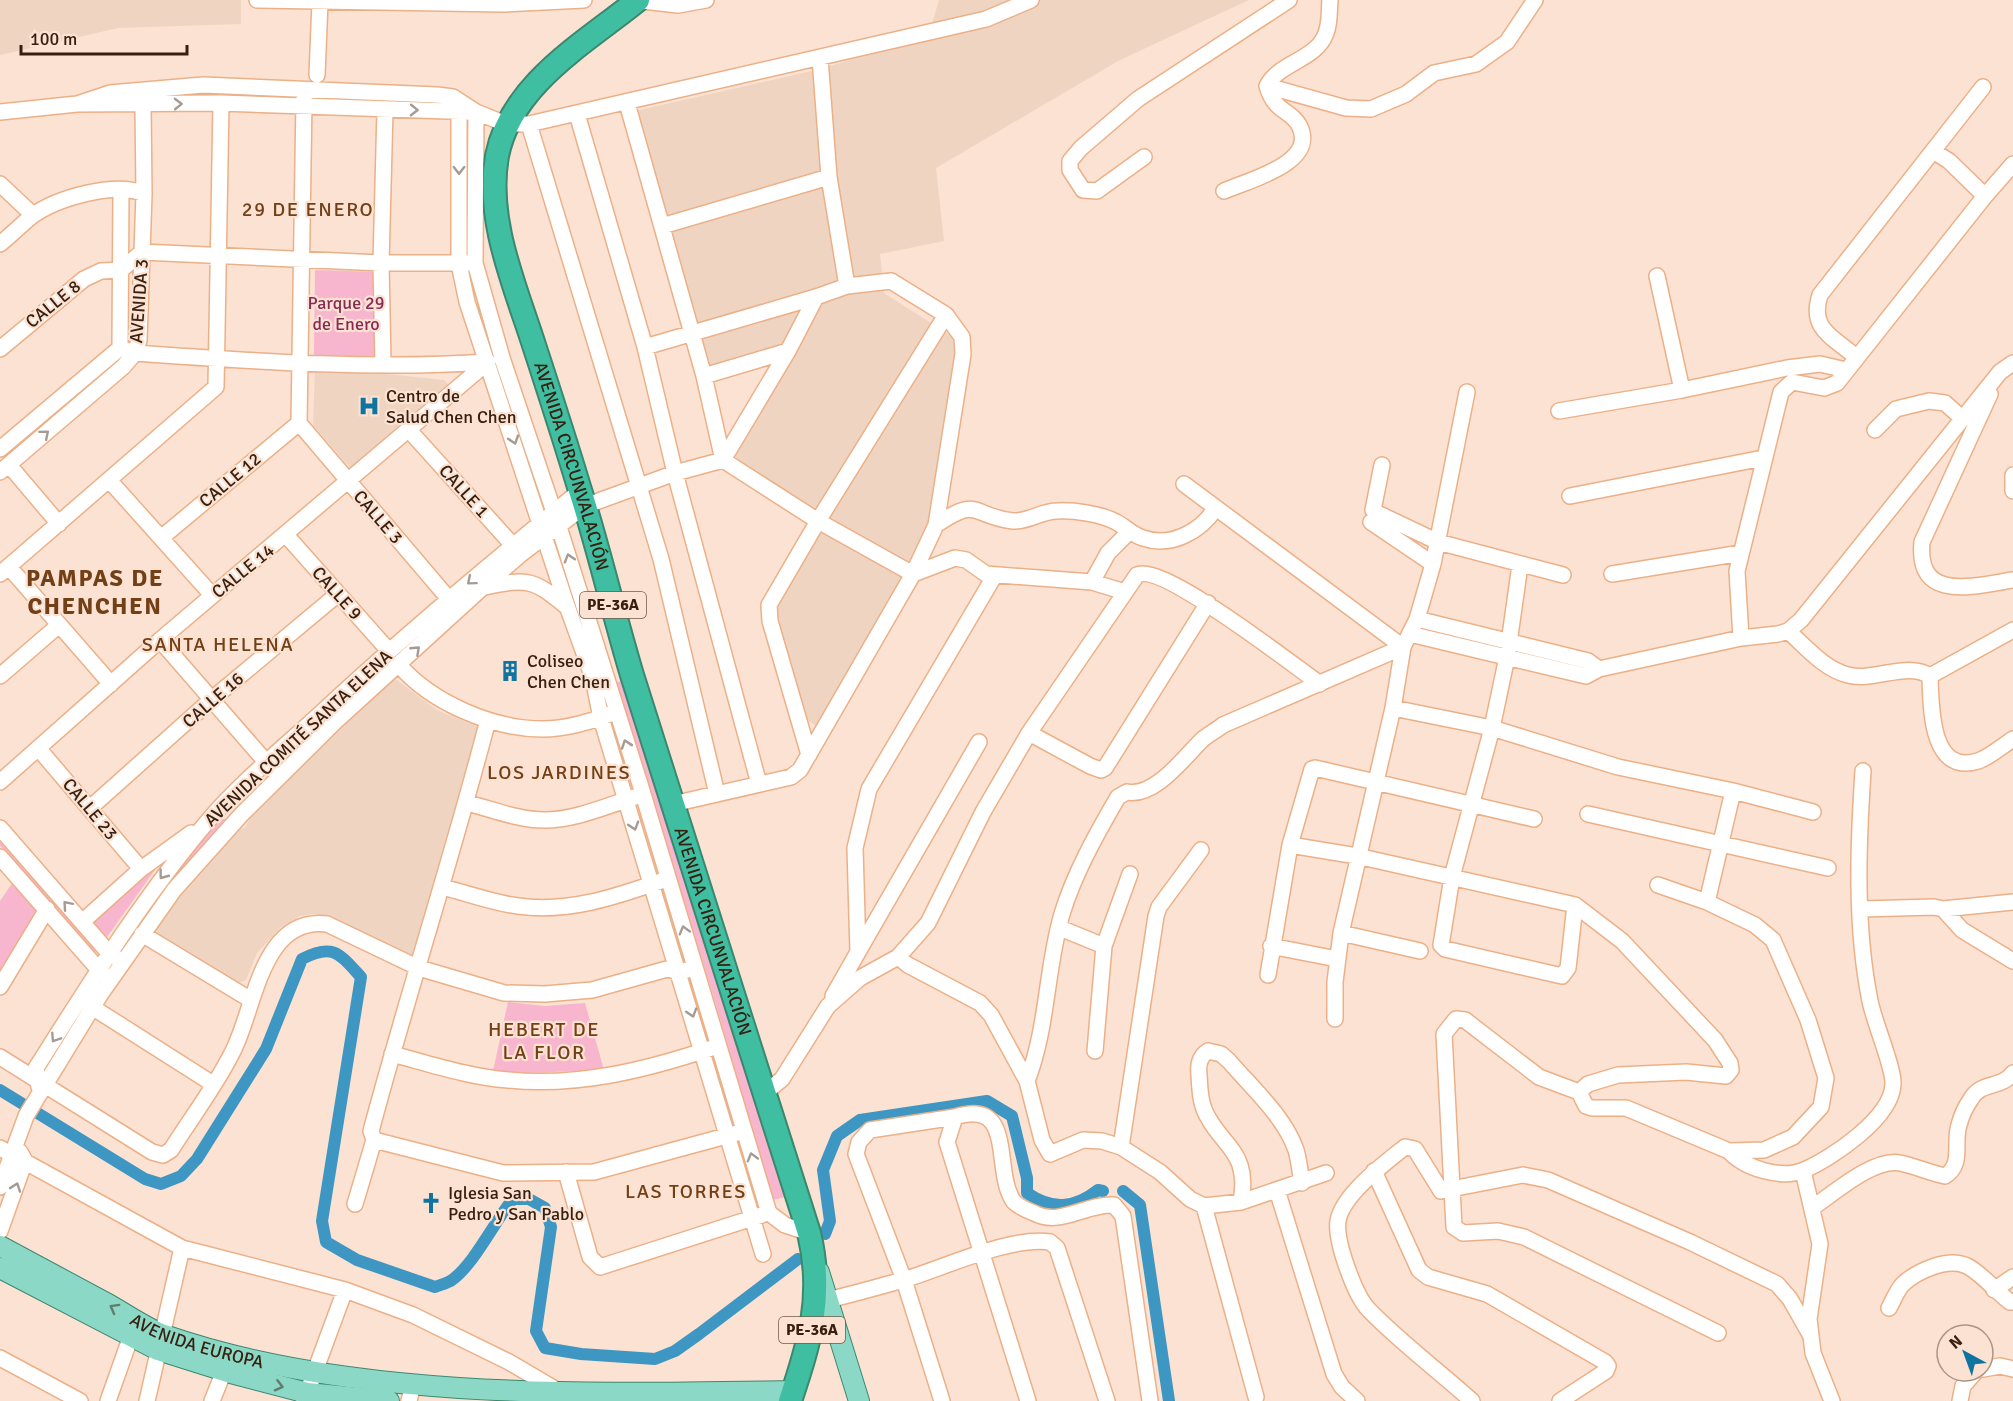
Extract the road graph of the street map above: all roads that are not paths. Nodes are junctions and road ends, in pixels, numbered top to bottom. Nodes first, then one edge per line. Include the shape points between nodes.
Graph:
1 (257, 0) edge
2 (584, 0) edge
3 (706, 0) edge
4 (1031, 0) edge
5 (1289, 0) edge
6 (1330, 0) edge
7 (1535, 0) edge
8 (416, 1) edge
9 (645, 1) edge
10 (320, 2) junction
11 (820, 58) junction
12 (317, 75) dead end
13 (1268, 86) junction
14 (1983, 87) dead end
15 (304, 91) junction
16 (221, 103) junction
17 (627, 103) junction
18 (77, 104) junction
19 (143, 105) junction
20 (304, 107) junction
21 (385, 110) junction
22 (459, 111) junction
23 (0, 112) edge
24 (476, 112) junction
25 (577, 114) junction
26 (506, 124) junction
27 (529, 124) junction
28 (1934, 151) junction
29 (1144, 157) dead end
30 (2013, 164) edge
31 (829, 177) junction
32 (0, 184) edge
33 (121, 190) junction
34 (1224, 191) dead end
35 (144, 194) junction
36 (1984, 196) junction
37 (33, 216) junction
38 (662, 226) junction
39 (0, 244) edge
40 (142, 252) junction
41 (219, 255) junction
42 (302, 260) junction
43 (381, 263) junction
44 (476, 263) junction
45 (459, 264) junction
46 (121, 270) junction
47 (1658, 276) dead end
48 (847, 286) junction
49 (816, 297) junction
50 (946, 315) junction
51 (692, 335) junction
52 (645, 347) junction
53 (120, 348) junction
54 (0, 349) edge
55 (788, 351) junction
56 (135, 353) junction
57 (1856, 357) junction
58 (217, 358) junction
59 (495, 361) junction
60 (302, 362) junction
61 (383, 363) junction
62 (2013, 363) edge
63 (1846, 370) junction
64 (2000, 372) junction
65 (704, 376) junction
66 (1682, 390) junction
67 (1467, 392) dead end
68 (1559, 411) dead end
69 (1963, 419) junction
70 (298, 423) junction
71 (408, 429) junction
72 (1875, 430) dead end
73 (0, 450) edge
74 (1763, 458) junction
75 (723, 460) junction
76 (1382, 465) dead end
77 (4, 468) edge
78 (675, 473) junction
79 (2013, 475) edge
80 (109, 480) junction
81 (348, 482) junction
82 (1184, 484) dead end
83 (639, 488) junction
84 (2013, 491) edge
85 (1570, 496) dead end
86 (583, 498) junction
87 (1215, 509) junction
88 (557, 519) junction
89 (818, 521) junction
90 (1371, 522) dead end
91 (59, 524) junction
92 (936, 525) junction
93 (542, 530) junction
94 (1129, 532) junction
95 (286, 535) junction
96 (161, 538) junction
97 (1438, 542) junction
98 (517, 550) junction
99 (1741, 553) junction
100 (1433, 564) junction
101 (1520, 565) junction
102 (4, 571) edge
103 (913, 574) junction
104 (1612, 574) dead end
105 (995, 575) junction
106 (1563, 575) dead end
107 (2013, 580) edge
108 (1092, 582) junction
109 (482, 588) junction
110 (1125, 592) junction
111 (338, 594) junction
112 (212, 596) junction
113 (1208, 603) junction
114 (454, 605) junction
115 (567, 606) junction
116 (1417, 618) junction
117 (59, 625) junction
118 (589, 625) junction
119 (2013, 630) edge
120 (1788, 631) junction
121 (1741, 638) junction
122 (160, 640) junction
123 (1406, 641) junction
124 (1508, 641) junction
125 (389, 651) junction
126 (1507, 657) junction
127 (399, 665) junction
128 (1599, 669) junction
129 (0, 676) edge
130 (1930, 676) junction
131 (111, 684) junction
132 (1320, 684) junction
133 (211, 700) junction
134 (1393, 708) junction
135 (608, 715) junction
136 (488, 720) junction
137 (1492, 728) junction
138 (1029, 733) junction
139 (2013, 739) edge
140 (979, 742) dead end
141 (38, 748) junction
142 (809, 754) junction
143 (266, 763) junction
144 (1863, 771) dead end
145 (279, 777) junction
146 (1374, 780) junction
147 (0, 782) edge
148 (759, 784) junction
149 (1733, 791) junction
150 (643, 794) junction
151 (717, 794) junction
152 (626, 800) junction
153 (226, 802) junction
154 (467, 803) junction
155 (673, 804) junction
156 (1470, 805) junction
157 (90, 808) junction
158 (1813, 812) dead end
159 (1588, 814) dead end
160 (241, 815) junction
161 (1534, 819) dead end
162 (209, 820) junction
163 (0, 828) edge
164 (1720, 842) junction
165 (1290, 845) junction
166 (1201, 850) dead end
167 (1357, 856) junction
168 (0, 857) edge
169 (1828, 868) dead end
170 (141, 869) junction
171 (1130, 874) dead end
172 (1452, 877) junction
173 (669, 879) junction
174 (652, 884) junction
175 (1658, 885) dead end
176 (442, 887) junction
177 (1707, 902) junction
178 (2013, 902) edge
179 (1575, 905) junction
180 (47, 909) junction
181 (1861, 909) junction
182 (1943, 909) junction
183 (82, 922) junction
184 (1060, 928) junction
185 (1341, 933) junction
186 (142, 934) junction
187 (1104, 946) junction
188 (1271, 946) junction
189 (1420, 951) dead end
190 (858, 952) junction
191 (115, 957) junction
192 (898, 957) junction
193 (1337, 959) junction
194 (693, 960) junction
195 (2013, 962) edge
196 (674, 966) junction
197 (419, 969) junction
198 (105, 974) junction
199 (1268, 975) dead end
200 (0, 987) edge
201 (251, 1000) junction
202 (828, 1006) junction
203 (92, 1007) junction
204 (1335, 1019) dead end
205 (710, 1049) junction
206 (1095, 1051) dead end
207 (392, 1054) junction
208 (0, 1057) edge
209 (2013, 1073) edge
210 (1027, 1081) junction
211 (213, 1084) junction
212 (39, 1090) junction
213 (1579, 1092) junction
214 (765, 1093) junction
215 (955, 1117) junction
216 (745, 1130) junction
217 (728, 1135) junction
218 (374, 1140) junction
219 (1121, 1147) junction
220 (13, 1151) edge
221 (1729, 1151) junction
222 (1374, 1171) junction
223 (1803, 1171) junction
224 (566, 1172) junction
225 (1326, 1173) dead end
226 (1302, 1183) junction
227 (0, 1187) edge
228 (1277, 1190) junction
229 (1451, 1190) junction
230 (1241, 1202) junction
231 (355, 1204) dead end
232 (1204, 1206) junction
233 (1812, 1208) junction
234 (769, 1213) junction
235 (753, 1218) junction
236 (0, 1231) edge
237 (809, 1233) junction
238 (0, 1245) edge
239 (182, 1248) junction
240 (983, 1252) junction
241 (763, 1254) dead end
242 (814, 1256) junction
243 (0, 1268) edge
244 (2013, 1277) edge
245 (904, 1280) junction
246 (345, 1290) junction
247 (1994, 1290) junction
248 (828, 1300) junction
249 (2013, 1302) edge
250 (1889, 1308) dead end
251 (1718, 1333) dead end
252 (131, 1336) junction
253 (1811, 1336) junction
254 (160, 1342) junction
255 (0, 1358) edge
256 (1995, 1367) edge
257 (2013, 1369) edge
258 (224, 1371) junction
259 (1966, 1383) edge
260 (308, 1390) edge
261 (401, 1396) edge
262 (470, 1396) edge
263 (553, 1396) edge
264 (791, 1396) edge
265 (1256, 1397) dead end
266 (858, 1400) edge
267 (80, 1401) edge
268 (108, 1401) edge
269 (147, 1401) edge
270 (212, 1401) edge
271 (942, 1401) edge
272 (1028, 1401) edge
273 (1107, 1401) edge
274 (1150, 1401) edge
275 (1358, 1401) edge
276 (1472, 1401) edge
277 (1560, 1401) edge
278 (1832, 1401) edge
279 (1960, 1401) edge

1 - 10 street
2 - 8 street via 503,4
3 - 9 street via 678,5
4 - 11 street via 986,19
5 - 29 street via 1138,99 1081,148 1070,161 1070,170 1083,190 1097,192
6 - 13 street via 1327,33 1318,47 1272,77
7 - 13 street via 1507,42 1476,64 1434,73 1406,94 1371,109 1346,108
8 - 10 street
9 - 26 highway, AVENIDA CIRCUNVALACIÓN / PE-36A via 537,83
10 - 12 street
11 - 17 street
11 - 31 street
13 - 34 street via 1272,101 1299,124 1303,142 1299,153 1288,164
14 - 28 street
15 - 18 street via 202,85 158,87 110,93
15 - 20 street
15 - 24 street via 453,97
19 -> 16 street
16 - 20 street
16 - 41 street
17 - 25 street
17 - 38 street
18 - 19 street
18 - 23 street
19 - 35 street, AVENIDA 3
20 - 21 street
20 - 42 street
21 -> 22 street
21 - 43 street
22 - 24 street
22 -> 45 street
24 - 26 street
24 - 44 street
25 - 27 street
25 - 52 street
26 - 27 street
26 - 86 highway, AVENIDA CIRCUNVALACIÓN / PE-36A via 497,156 497,217 507,261
27 - 83 street
28 - 36 street
28 - 57 street via 1820,296 1815,312 1817,322
30 - 36 street
31 - 38 street
31 - 48 street
32 - 37 street
33 - 35 street via 132,188
33 - 37 street via 74,196
33 - 46 street, AVENIDA 3
35 - 40 street, AVENIDA 3
36 - 57 street
37 - 39 street
38 - 51 street
40 - 41 street
40 - 46 street, CALLE 8
40 - 56 street, AVENIDA 3 via 139,340
41 - 42 street
41 - 58 street
42 - 43 street
42 - 60 street
43 - 45 street
43 - 61 street
44 - 45 street
44 - 59 street
45 - 59 street via 467,302
46 - 53 street, AVENIDA 3
46 - 54 street, CALLE 8 via 84,279
47 - 66 street
48 - 49 street
48 - 50 street via 891,281
49 - 51 street
49 - 55 street
50 - 89 street
50 - 92 street via 962,337 963,345
51 - 52 street
51 - 65 street
52 - 78 street
53 - 56 street
53 - 73 street, AVENIDA 3
55 - 65 street
55 - 75 street
56 - 58 street
77 -> 56 street, AVENIDA 3
57 - 63 street
58 - 60 street
58 - 80 street via 217,380 210,394
59 - 61 street via 444,365
59 - 71 street, CALLE 14
59 - 88 street
59 -> 93 street
60 - 61 street
60 - 70 street
62 - 64 street
63 - 66 street via 1820,364 1787,368
63 - 74 street via 1831,387 1797,382 1784,387
64 - 69 street
64 - 107 street via 1922,542 1920,556 1925,572 1943,585 1959,588
65 - 75 street
66 - 68 street
67 - 97 street
69 - 72 street via 1946,404 1929,401 1896,409
69 - 120 street via 1801,620
70 - 81 street, CALLE 3
70 - 96 street, CALLE 12
71 - 81 street, CALLE 14
71 - 98 street, CALLE 1
74 - 85 street
74 - 99 street
75 - 78 street
75 - 89 street
76 - 97 street via 1374,511
77 - 91 street
78 - 83 street
78 - 148 street
79 - 84 street
80 - 91 street
80 - 96 street
81 - 95 street, CALLE 14
81 - 114 street, CALLE 3
82 - 87 street
83 - 86 street
83 - 151 street via 661,559
86 - 88 street, AVENIDA COMITÉ SANTA ELENA
86 - 155 highway, AVENIDA CIRCUNVALACIÓN / PE-36A
87 - 94 street via 1206,524 1173,539 1145,539
87 - 123 street
88 - 93 street, AVENIDA COMITÉ SANTA ELENA
118 -> 88 street
89 - 103 street
89 - 142 street via 768,610
90 - 100 street
91 - 102 street
92 - 94 street via 960,509 972,508 1011,521 1024,521 1057,510 1101,516 1118,522
92 - 103 street
93 - 98 street, AVENIDA COMITÉ SANTA ELENA
93 - 115 street
94 - 108 street via 1108,553
95 - 111 street, CALLE 9
95 - 112 street, CALLE 14
96 - 112 street
97 - 100 street
97 - 101 street
98 - 109 street
98 -> 114 street, AVENIDA COMITÉ SANTA ELENA
99 - 104 street
99 - 121 street via 1737,571
100 - 116 street
101 - 106 street
101 - 124 street
102 - 117 street
103 - 105 street via 955,558
103 - 142 street
105 - 108 street
105 - 190 street via 869,789 855,848
108 - 110 street
109 - 114 street
109 - 115 street via 525,581 540,585
110 - 113 street via 1137,575 1145,573
110 - 138 street
111 - 125 street, CALLE 9
111 - 133 street, CALLE 16
112 - 122 street, CALLE 14
113 - 132 street
113 - 138 street via 1105,768 1097,769
114 - 125 street, AVENIDA COMITÉ SANTA ELENA
127 -> 114 street
115 - 118 street
115 - 135 street
116 - 123 street
116 - 124 street
117 - 129 street
117 - 131 street
118 - 135 street
119 - 130 street
120 - 121 street
120 - 130 street via 1831,668 1849,676 1915,671
121 - 128 street
122 - 131 street, CALLE 14
122 - 133 street
123 - 126 street
123 - 132 street
123 - 134 street
124 - 126 street
124 - 128 street via 1588,661
125 - 143 street, AVENIDA COMITÉ SANTA ELENA
126 - 128 street via 1586,676
126 - 137 street
127 - 136 street via 446,701
127 - 145 street
130 - 139 street via 1936,737 1952,760 1979,760
131 - 141 street, CALLE 14
132 - 184 street via 1223,725 1147,790 1118,797 1087,856 1062,914
133 - 143 street
133 - 157 street, CALLE 16
134 - 137 street
134 - 146 street
135 - 136 street via 545,729 517,728
150 -> 135 street
135 - 152 street
136 - 154 street
137 - 149 street via 1618,767
137 - 156 street
138 - 192 street via 983,812 928,923
140 - 190 street
141 - 147 street, CALLE 14
141 - 157 street, CALLE 23
142 - 148 street via 800,770 790,777
143 - 145 street
143 - 153 street, AVENIDA COMITÉ SANTA ELENA
144 - 181 street via 1858,845
145 - 160 street
146 - 156 street
146 - 165 street via 1312,769
146 - 167 street
148 - 151 street
149 - 158 street
149 - 164 street
150 - 152 street
150 - 173 street
151 - 155 street
152 - 154 street via 565,818 543,820
152 -> 174 street
153 - 160 street
153 - 162 street, AVENIDA COMITÉ SANTA ELENA
154 - 176 street
155 - 214 highway, AVENIDA CIRCUNVALACIÓN / PE-36A
156 - 161 street
156 - 172 street
157 - 170 street, CALLE 23
159 - 164 street
160 - 186 street via 174,890
162 - 170 street
162 -> 191 street, AVENIDA COMITÉ SANTA ELENA via 146,898
183 -> 163 street
164 - 169 street
164 - 177 street
165 - 167 street
165 - 188 street
166 - 219 street via 1156,916
167 - 172 street
167 - 185 street
168 - 180 street
170 - 183 street
171 - 187 street
172 - 179 street
172 - 179 street via 1440,942 1443,947 1558,976 1568,968
173 - 174 street
194 -> 173 street
174 - 176 street via 588,904 557,908 518,906
174 - 196 street
175 - 177 street
176 - 197 street
177 - 221 street via 1755,925 1773,940 1808,1020 1826,1078 1821,1107 1793,1137 1764,1150
178 - 182 street
179 - 213 street via 1622,941 1715,1040 1731,1070 1719,1077 1686,1072 1618,1075 1588,1084
180 - 198 street
180 - 200 street
181 - 182 street
181 - 223 street via 1860,940 1870,1002 1893,1084 1878,1116 1856,1138
182 - 195 street via 1962,930
183 - 191 street
184 - 187 street
184 - 210 street via 1037,1055
185 - 189 street
185 - 193 street
186 - 191 street
186 - 201 street
187 - 206 street
188 - 193 street
188 - 199 street
190 - 202 street
191 - 198 street, AVENIDA COMITÉ SANTA ELENA
192 - 202 street via 860,978
192 - 210 street via 980,1003 992,1015
193 - 204 street
194 - 196 street
194 - 205 street
196 - 197 street via 592,990 545,994 504,993
196 -> 205 street
197 - 201 street via 327,924 313,923 297,927 282,940 263,966
197 - 207 street
198 - 203 street
198 -> 212 street, AVENIDA COMITÉ SANTA ELENA via 36,1068
201 - 211 street via 233,1052
202 - 214 street via 782,1079
203 - 211 street
203 - 212 street
205 - 207 street via 621,1075 509,1081
205 - 216 street
205 - 217 street
207 - 218 street via 371,1131
208 - 212 street
209 - 233 street via 2003,1083 1983,1087 1971,1097 1959,1125 1958,1160 1951,1173 1946,1176 1899,1163 1884,1163
210 - 219 street via 1046,1151 1055,1154 1067,1144 1083,1140
211 - 212 street via 171,1150 163,1155
212 - 220 street
213 - 221 street via 1592,1108 1626,1108
213 - 229 street via 1539,1077 1466,1020 1456,1019 1444,1034
214 - 237 highway, AVENIDA CIRCUNVALACIÓN / PE-36A
215 - 240 street via 947,1143
215 - 245 street via 870,1130 857,1148
215 - 274 street via 969,1112 984,1114 995,1127 1004,1173 1015,1202 1037,1215 1054,1219 1099,1204 1114,1205 1123,1216
216 - 217 street
234 -> 216 street
217 - 224 street via 594,1172
217 - 235 street
218 - 224 street via 503,1173
218 - 231 street
219 - 232 street
220 - 227 street
236 -> 220 street
220 - 239 street
221 - 223 street via 1737,1160 1761,1170
222 - 229 street via 1410,1147 1422,1158 1441,1191
222 - 276 street via 1344,1206 1338,1221 1344,1259 1369,1310
222 - 277 street via 1419,1270 1428,1277 1487,1294 1605,1362 1606,1371
223 - 233 street
224 - 235 street via 590,1257 600,1267
225 - 226 street
226 - 228 street
226 - 230 street via 1296,1151 1281,1123 1228,1060 1208,1051 1198,1064 1200,1100 1239,1164 1244,1184
228 - 230 street
228 - 275 street via 1334,1374
229 - 251 street via 1453,1223 1460,1232 1498,1231 1524,1237
229 - 253 street via 1523,1175 1548,1180 1777,1284
230 - 232 street
232 - 265 street
233 - 253 street via 1820,1244 1809,1319
234 - 235 street
234 - 237 street via 785,1225
235 - 241 street
237 - 242 highway, AVENIDA CIRCUNVALACIÓN / PE-36A
254 -> 238 main road, AVENIDA EUROPA
239 - 246 street
239 - 254 street
240 - 245 street
240 - 272 street
240 - 273 street via 1046,1242 1057,1248
242 - 248 main road, AVENIDA CIRCUNVALACIÓN
242 - 264 highway, AVENIDA CIRCUNVALACIÓN / PE-36A via 815,1315
243 - 252 main road, AVENIDA EUROPA
244 - 247 street
245 - 248 street
245 - 271 street
246 - 260 street
246 - 263 street via 414,1315 509,1362
247 - 249 street
247 - 250 street via 1967,1266 1948,1264 1918,1273 1901,1286
248 - 266 main road, AVENIDA CIRCUNVALACIÓN
252 - 254 main road, AVENIDA EUROPA
252 - 268 street
253 - 278 street via 1813,1353
254 - 258 main road, AVENIDA EUROPA
254 - 260 main road, AVENIDA EUROPA via 207,1350
254 - 269 street
255 - 267 street
256 - 257 street
258 -> 260 main road, AVENIDA EUROPA
258 - 270 street
259 - 279 street
260 - 261 main road, AVENIDA EUROPA
261 - 262 main road, AVENIDA EUROPA
262 - 263 main road, AVENIDA EUROPA
263 - 264 main road, AVENIDA EUROPA

